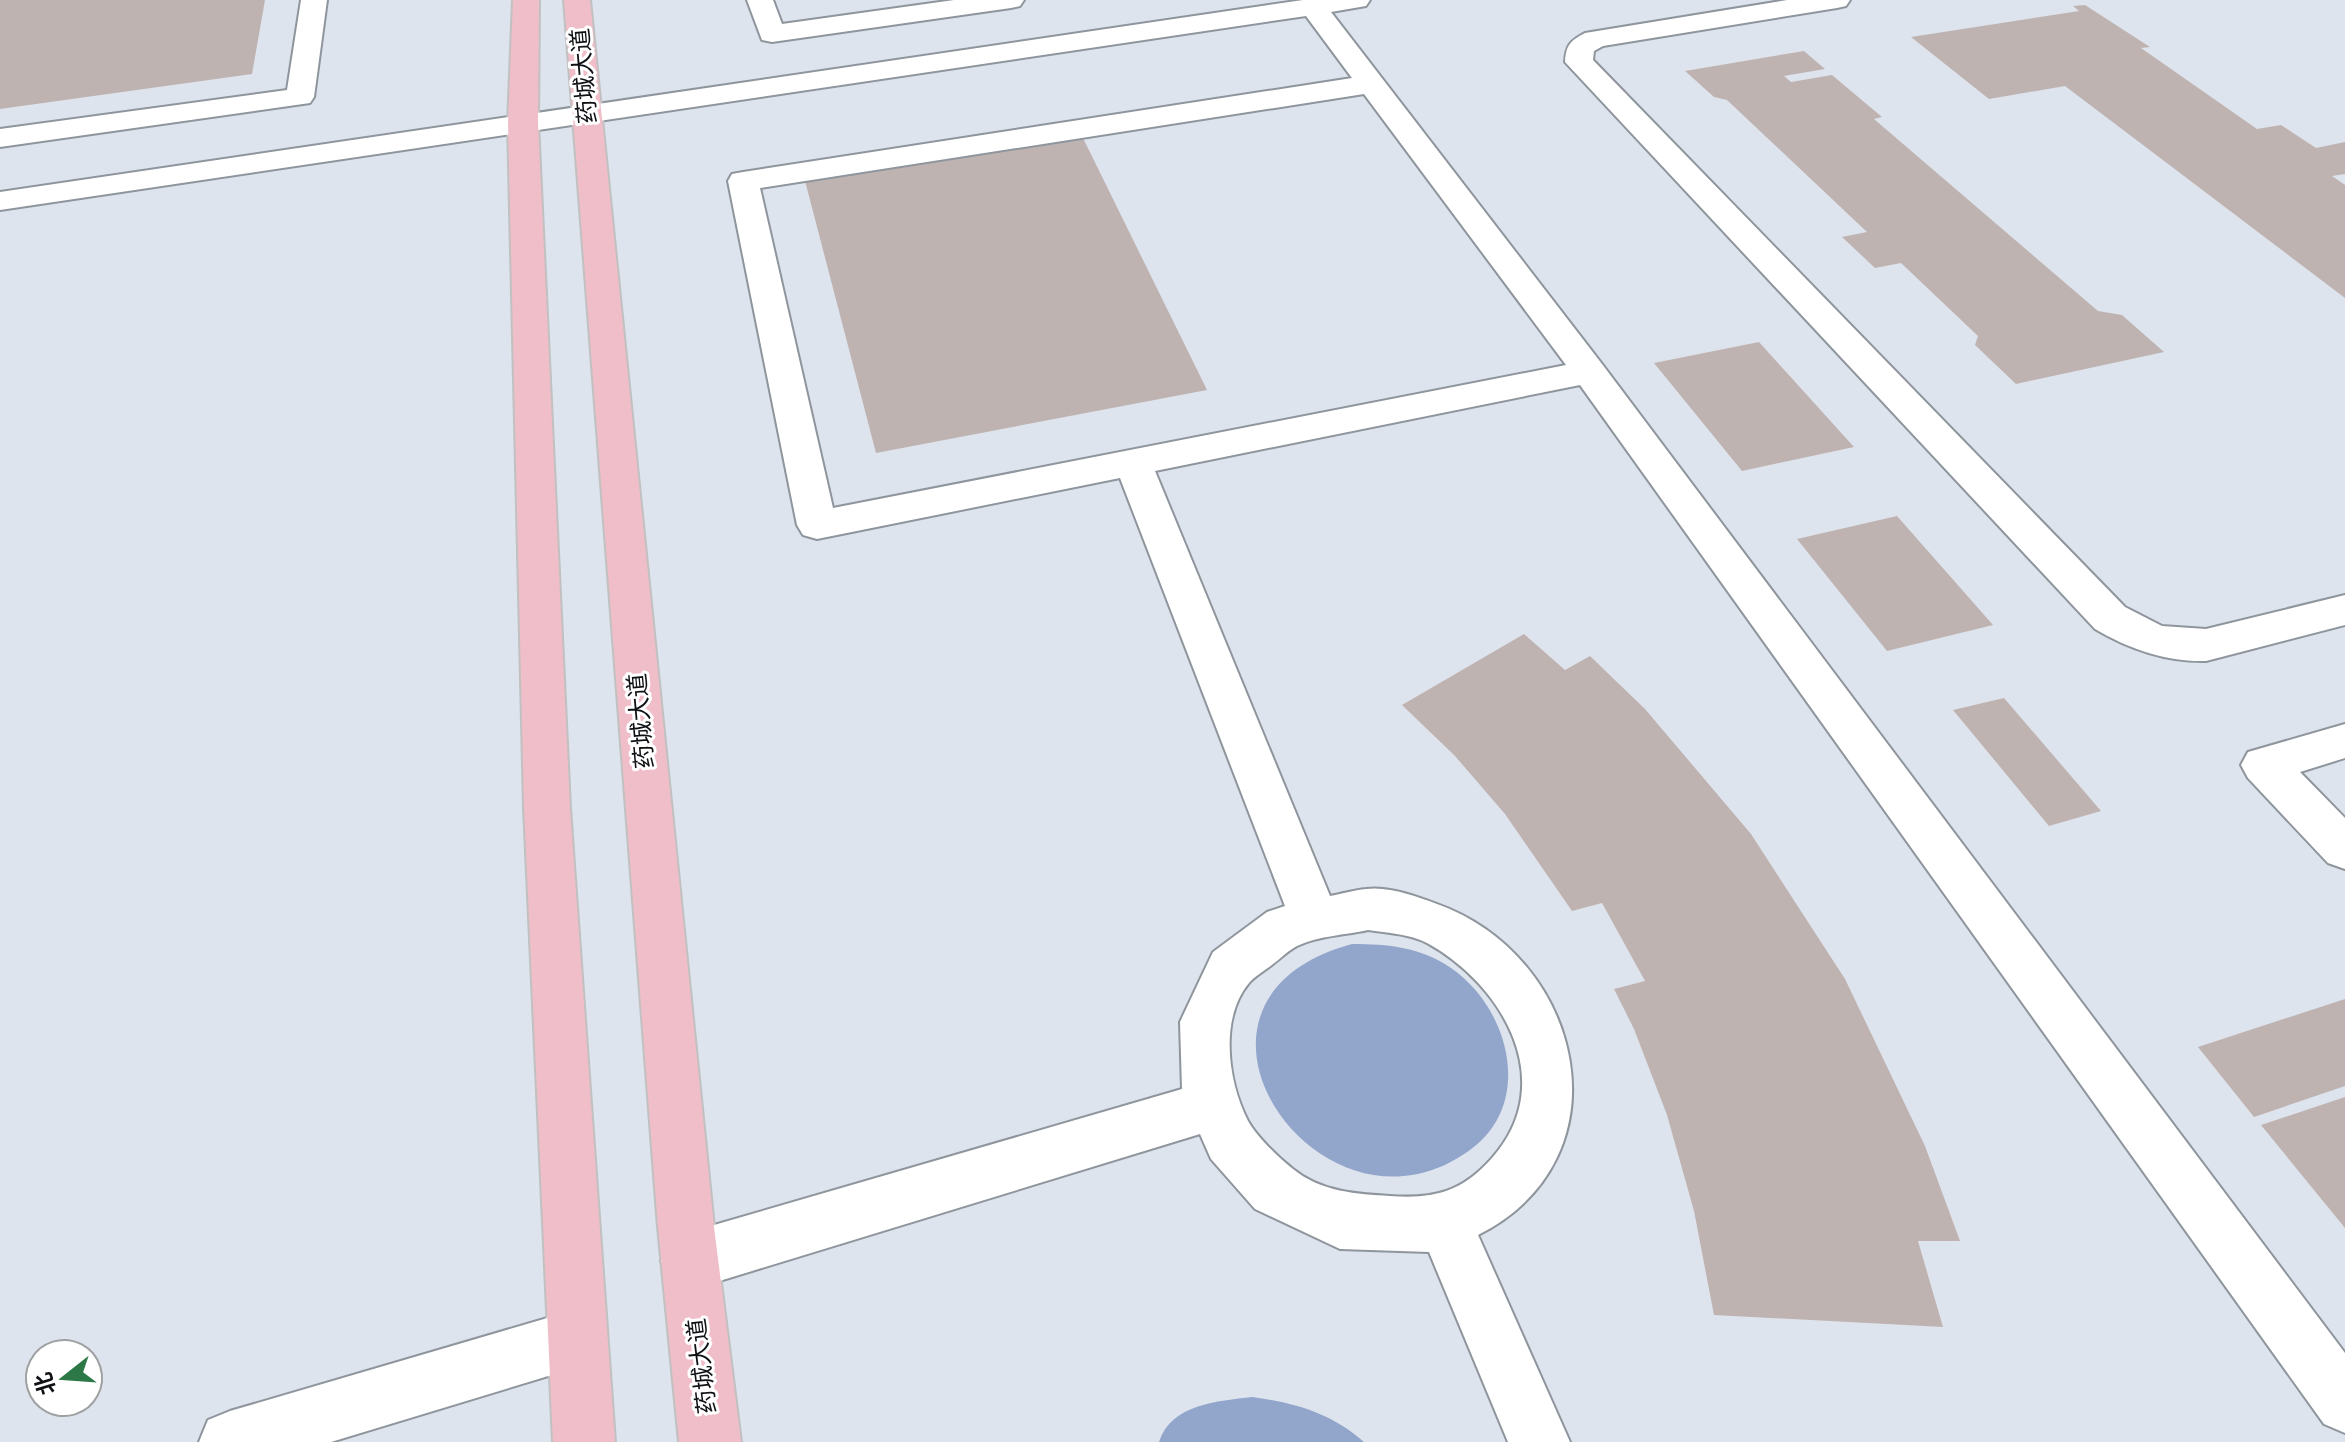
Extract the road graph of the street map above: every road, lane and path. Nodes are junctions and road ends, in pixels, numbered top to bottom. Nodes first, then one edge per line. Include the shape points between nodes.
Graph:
1 (314, 0) edge
2 (526, 0) edge
3 (577, 0) edge
4 (760, 0) edge
5 (1011, 0) edge
6 (1357, 0) edge
7 (1837, 0) edge
8 (1785, 4) edge
9 (1313, 7) junction
10 (1372, 84) junction
11 (587, 114) junction
12 (523, 123) junction
13 (0, 138) edge
14 (0, 201) edge
15 (1589, 372) junction
16 (1133, 463) junction
17 (2345, 610) edge
18 (2345, 741) edge
19 (2345, 849) edge
20 (1313, 915) junction
21 (1210, 1106) junction
22 (1443, 1220) junction
23 (690, 1261) junction
24 (578, 1338) junction
25 (2345, 1403) edge
26 (230, 1442) edge
27 (584, 1442) edge
28 (710, 1442) edge
29 (1539, 1442) edge

1 - 13 street via 300,97
2 - 12 main road
3 - 11 main road, 药城大道
4 - 5 street via 772,34
6 - 9 street
7 - 8 street
8 - 17 street via 1595,39 1580,47 1579,62 2110,618 2149,639 2189,646
9 - 10 street
9 - 11 street
10 - 15 street
10 - 16 street via 743,181 817,525
11 - 12 street
11 - 23 main road, 药城大道
12 - 14 street
12 - 24 main road via 547,808
15 - 16 street
15 - 25 street
16 - 20 street
18 - 19 street via 2264,765
20 - 21 street via 1261,939 1234,964 1214,994 1202,1043
20 - 22 street via 1368,909 1407,914 1445,928 1508,976 1530,1009 1544,1046 1549,1084 1543,1123 1527,1158 1500,1190
21 - 22 street via 1248,1166 1294,1203 1336,1221 1381,1229
21 - 23 street
22 - 29 street
23 - 28 main road, 药城大道
24 - 26 street
24 - 27 main road

